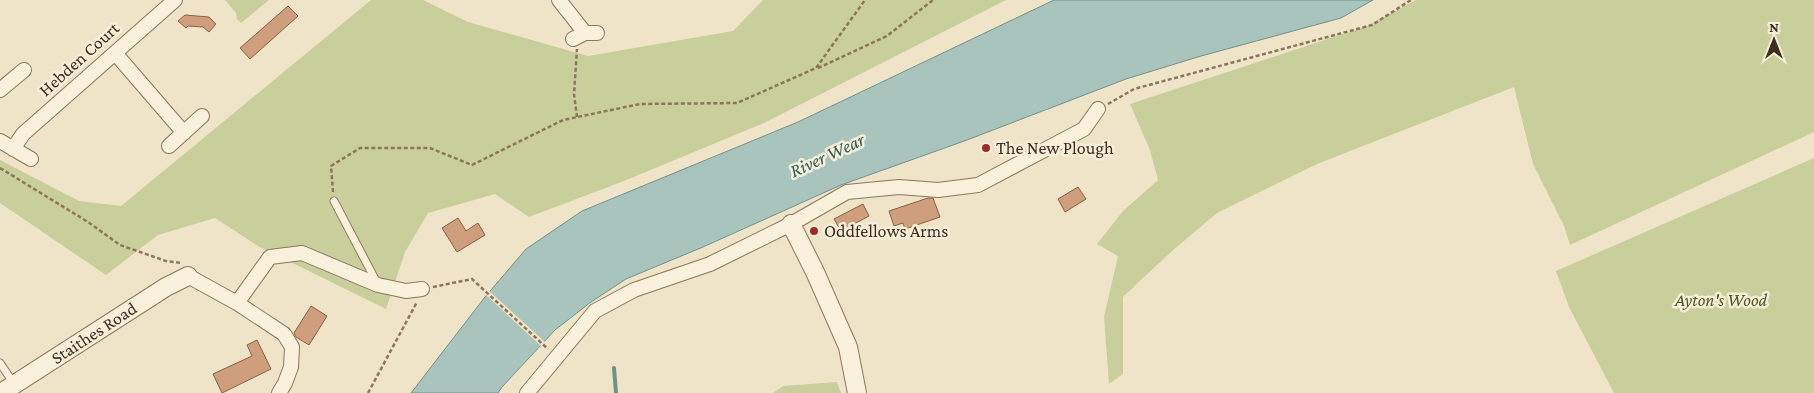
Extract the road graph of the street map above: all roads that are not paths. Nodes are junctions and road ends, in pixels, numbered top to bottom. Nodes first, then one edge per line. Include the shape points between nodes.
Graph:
1 (560, 0) edge
2 (171, 1) edge
3 (585, 35) road end
4 (116, 53) junction
5 (24, 70) dead end
6 (3, 81) edge
7 (1098, 109) road end
8 (202, 116) dead end
9 (184, 133) junction
10 (0, 141) edge
11 (169, 146) dead end
12 (13, 148) junction
13 (31, 159) dead end
14 (334, 201) road end
15 (791, 224) junction
16 (188, 276) joint
17 (378, 285) junction
18 (422, 289) road end
19 (237, 303) junction
20 (0, 363) edge
21 (7, 389) edge
22 (279, 393) edge
23 (527, 393) edge
24 (857, 393) edge

1 - 3 street
2 - 4 street, Hebden Court
4 - 9 street
4 - 12 street, Hebden Court via 23,134
5 - 6 street, Hebden Court
7 - 15 street via 1084,129 978,185 938,190 899,187 847,192
8 - 9 street
9 - 11 street
10 - 12 street
12 - 13 street
14 - 17 lane
15 - 23 street via 710,264 634,290 594,311
15 - 24 street via 848,347
16 - 19 street
16 - 21 street, Staithes Road
17 - 18 street via 406,291
17 - 19 street via 302,253 270,257
19 - 22 street via 284,334 292,347 291,367
20 - 21 lane

